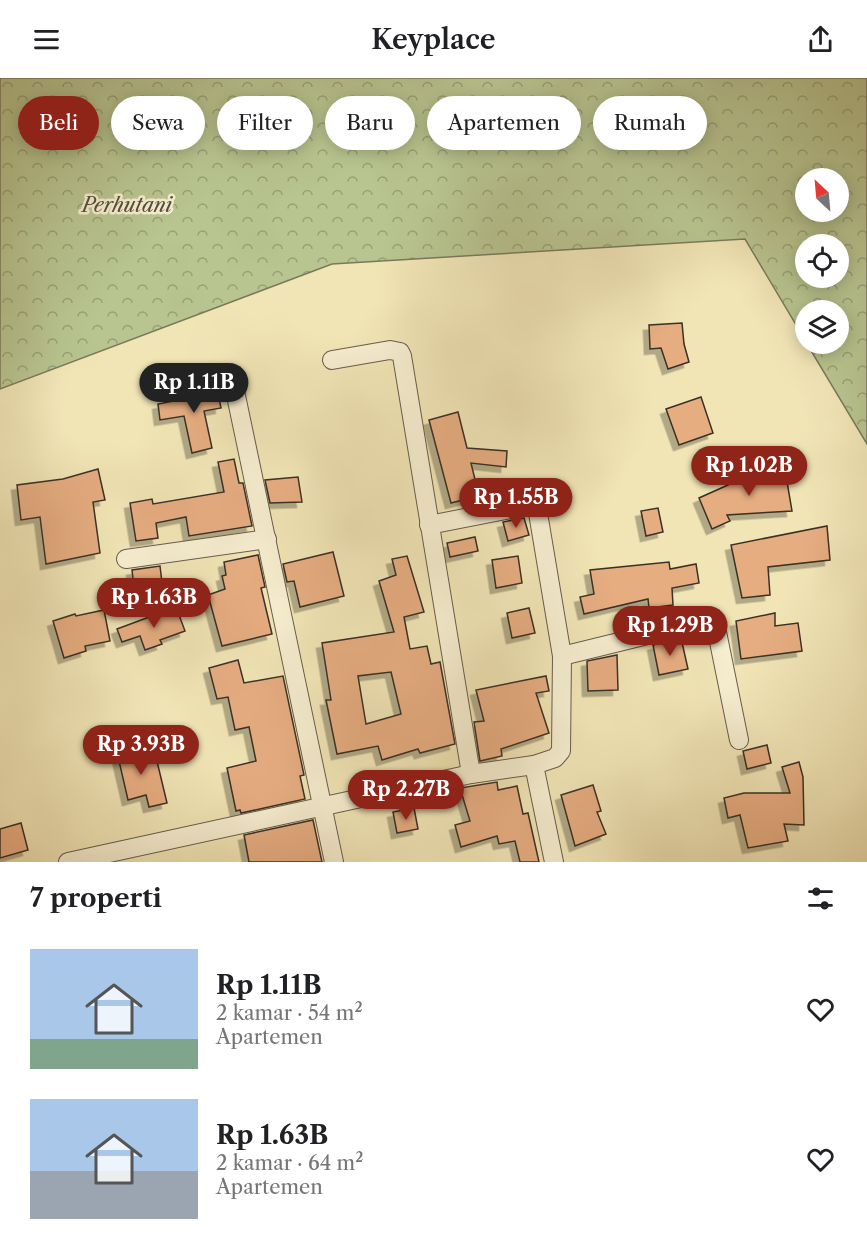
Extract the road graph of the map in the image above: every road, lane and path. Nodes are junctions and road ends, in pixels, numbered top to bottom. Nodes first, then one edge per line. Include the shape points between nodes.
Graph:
1 (332, 360) dead end
2 (235, 391) dead end
3 (429, 525) junction
4 (267, 539) junction
5 (126, 559) dead end
6 (562, 656) junction
7 (739, 740) dead end
8 (534, 765) junction
9 (471, 774) junction
10 (324, 807) junction
11 (80, 859) edge
12 (334, 862) edge
13 (554, 862) edge

1 - 3 street via 390,350 400,352
2 - 4 street
3 - 6 street via 537,507
3 - 9 street
4 - 5 street
4 - 10 street
6 - 7 street via 680,627 711,624 717,632
6 - 8 street via 561,751 555,758
8 - 9 street
8 - 13 street
9 - 10 street
10 - 11 street
10 - 12 street

